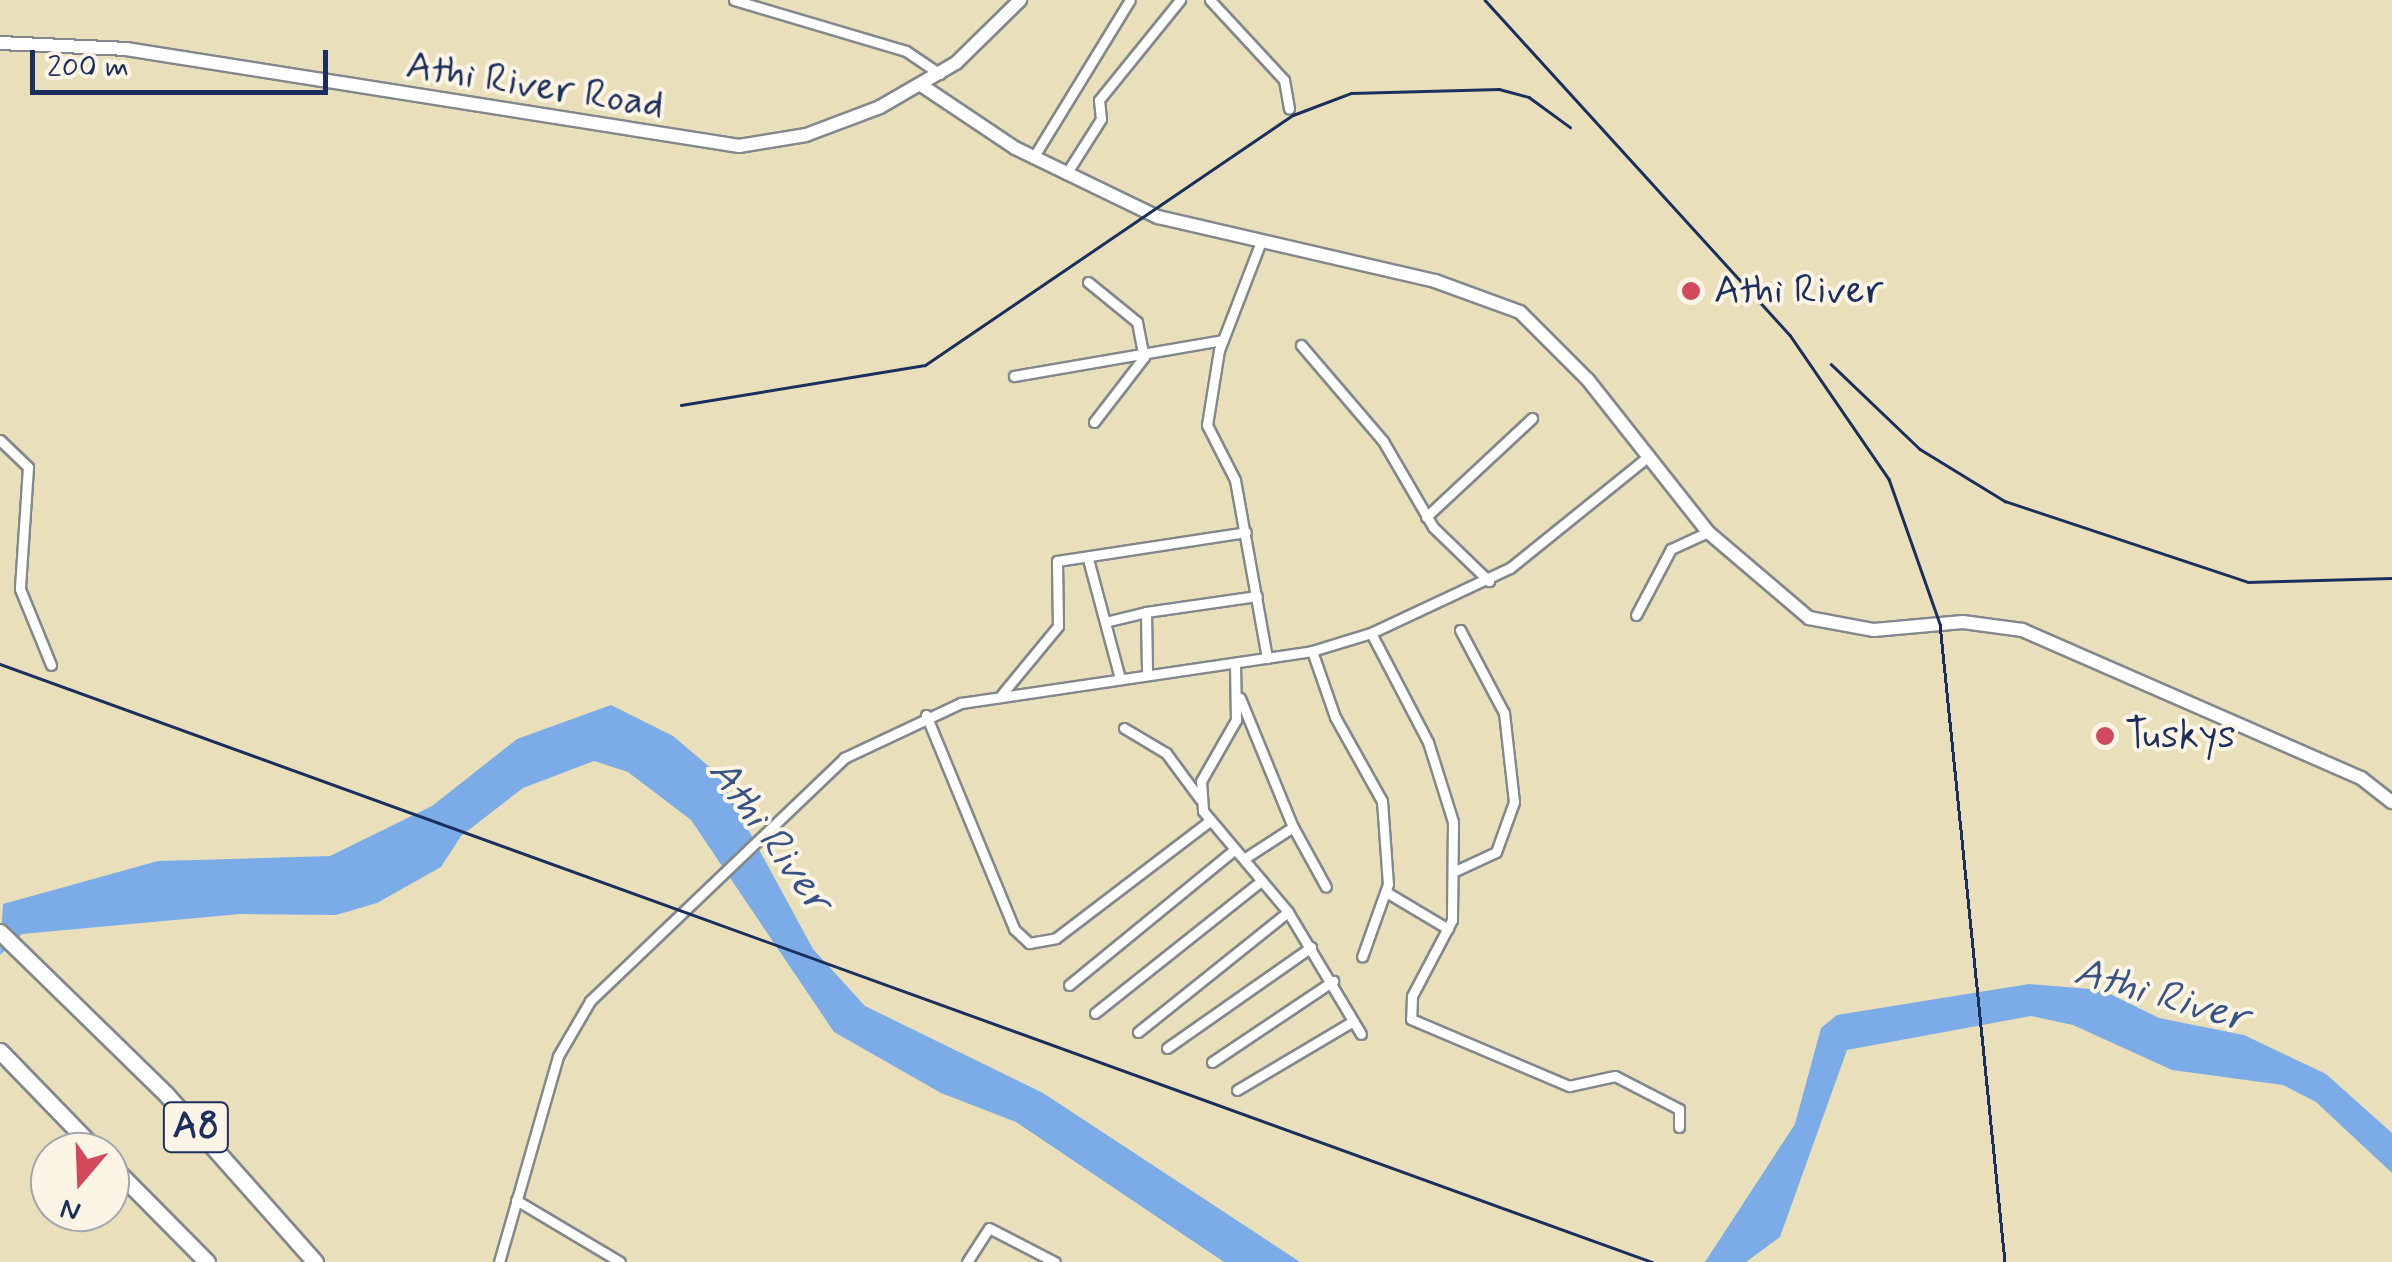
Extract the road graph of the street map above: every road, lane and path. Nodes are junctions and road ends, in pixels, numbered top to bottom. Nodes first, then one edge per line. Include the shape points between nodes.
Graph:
1 (734, 0) edge
2 (1020, 0) edge
3 (1130, 0) edge
4 (1180, 0) edge
5 (1210, 0) edge
6 (0, 43) edge
7 (940, 74) junction
8 (921, 85) junction
9 (1289, 109) dead end
10 (1032, 158) junction
11 (1066, 174) junction
12 (1260, 244) junction
13 (1088, 282) dead end
14 (1222, 340) junction
15 (1300, 344) dead end
16 (1144, 356) junction
17 (1014, 376) dead end
18 (1532, 418) dead end
19 (1094, 422) dead end
20 (0, 440) edge
21 (1649, 456) junction
22 (1426, 517) junction
23 (1246, 532) junction
24 (1708, 532) junction
25 (1088, 559) junction
26 (1489, 581) junction
27 (1257, 596) junction
28 (1146, 612) junction
29 (1636, 614) dead end
30 (1105, 622) junction
31 (1460, 630) dead end
32 (1372, 633) junction
33 (1312, 651) junction
34 (1267, 658) junction
35 (1235, 663) junction
36 (51, 664) dead end
37 (1147, 670) junction
38 (1119, 675) junction
39 (1002, 694) junction
40 (1238, 696) junction
41 (926, 714) junction
42 (1124, 728) dead end
43 (1200, 799) junction
44 (2392, 802) edge
45 (1207, 823) junction
46 (1293, 827) junction
47 (1233, 850) junction
48 (1245, 858) junction
49 (1453, 872) junction
50 (1262, 880) junction
51 (1326, 886) dead end
52 (1386, 892) junction
53 (1288, 912) junction
54 (1448, 929) junction
55 (0, 932) edge
56 (1311, 947) junction
57 (1362, 956) dead end
58 (1333, 981) junction
59 (1070, 985) dead end
60 (1095, 1012) dead end
61 (1353, 1021) junction
62 (1138, 1032) dead end
63 (1361, 1034) dead end
64 (1168, 1048) dead end
65 (5, 1056) edge
66 (1212, 1062) dead end
67 (1237, 1090) dead end
68 (1679, 1127) dead end
69 (79, 1132) edge
70 (130, 1184) edge
71 (516, 1200) junction
72 (207, 1262) edge
73 (315, 1262) edge
74 (499, 1262) edge
75 (620, 1262) edge
76 (967, 1262) edge
77 (1055, 1262) edge

1 - 7 street via 906,52
2 - 7 street, Athi River Road
3 - 10 street
4 - 11 street via 1099,100 1102,119
5 - 9 street via 1284,80
6 - 8 street, Athi River Road via 146,52 706,146 806,135
7 - 8 street, Athi River Road
8 - 10 street
10 - 11 street
11 - 12 street via 1158,217
12 - 14 street
12 - 21 street via 1434,280 1520,312
13 - 16 street via 1137,322
14 - 16 street
14 - 23 street via 1208,431 1235,480
15 - 22 street via 1383,441
16 - 17 street
16 - 19 street
18 - 22 street
20 - 36 street via 30,472 20,590
21 - 24 street
21 - 26 street
22 - 26 street
23 - 25 street
23 - 27 street
24 - 29 street via 1670,549
24 - 44 street via 1823,624 2005,625 2361,778
25 - 30 street
25 - 39 street via 1057,561 1058,626
26 - 32 street
27 - 28 street
27 - 34 street
28 - 30 street
28 - 37 street
30 - 38 street
31 - 49 street via 1504,713 1514,802 1496,852
32 - 33 street
32 - 49 street via 1446,788
33 - 34 street
33 - 52 street via 1335,716 1380,794
34 - 35 street
35 - 37 street
35 - 40 street
37 - 38 street
38 - 39 street
39 - 41 street
40 - 43 street
40 - 46 street
41 - 45 street via 965,821 1014,929 1029,943 1056,938
41 - 71 street via 844,758 621,965 574,1026
42 - 43 street via 1166,753
43 - 45 street
45 - 47 street
46 - 48 street
46 - 51 street
47 - 48 street
47 - 59 street
48 - 50 street
49 - 54 street
50 - 53 street
50 - 60 street
52 - 54 street
52 - 57 street
53 - 56 street
53 - 62 street
54 - 68 street via 1412,996 1416,1024 1570,1086 1615,1076 1678,1109
55 - 73 highway, A8
56 - 58 street
56 - 64 street
58 - 61 street
58 - 66 street
61 - 63 street
61 - 67 street
65 - 69 highway
70 - 72 highway, A8
71 - 74 street
71 - 75 street
76 - 77 street via 989,1228

